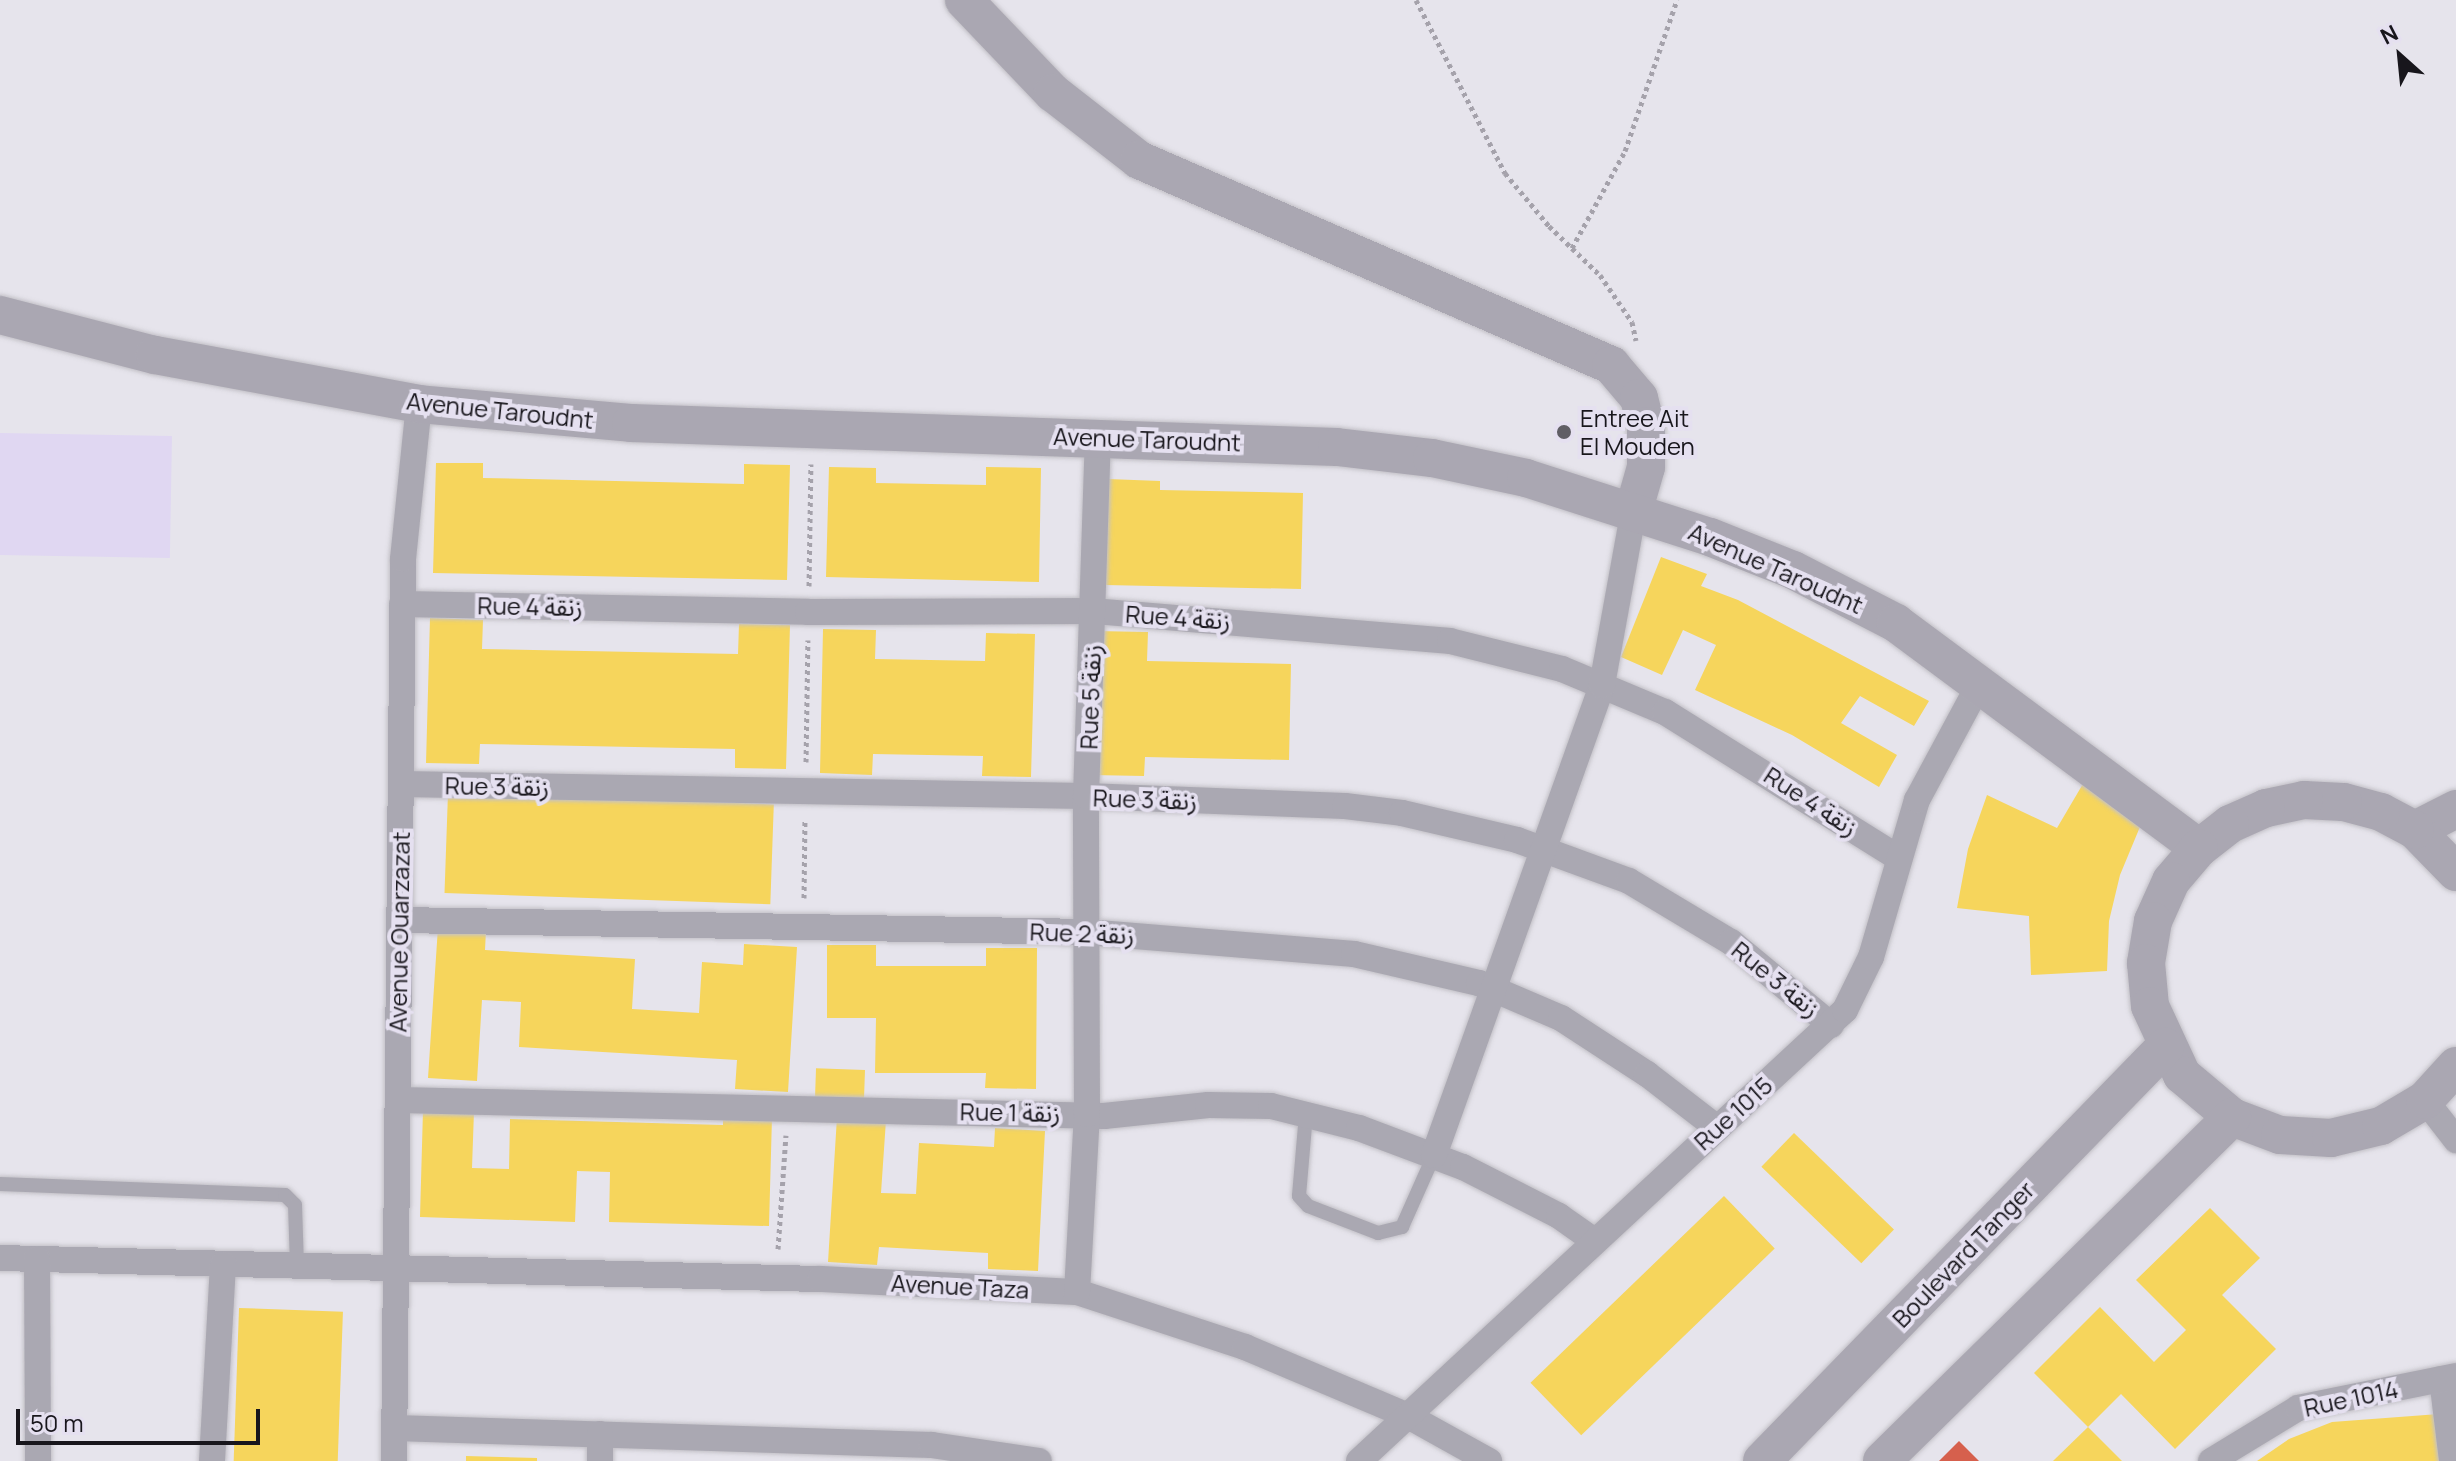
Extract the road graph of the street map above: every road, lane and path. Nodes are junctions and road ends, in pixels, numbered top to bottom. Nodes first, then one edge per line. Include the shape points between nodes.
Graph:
1 (964, 0) edge
2 (1416, 0) edge
3 (1677, 0) edge
4 (1572, 248) junction
5 (0, 315) edge
6 (1622, 374) junction
7 (419, 404) junction
8 (812, 430) junction
9 (1098, 437) junction
10 (1634, 509) junction
11 (402, 604) junction
12 (1093, 611) junction
13 (808, 612) junction
14 (1981, 681) junction
15 (1602, 685) junction
16 (401, 784) junction
17 (806, 792) junction
18 (1086, 796) junction
19 (2456, 809) edge
20 (2415, 830) junction
21 (2199, 848) junction
22 (1545, 850) junction
23 (1899, 858) junction
24 (2456, 872) edge
25 (400, 920) junction
26 (804, 927) junction
27 (1086, 932) junction
28 (1493, 989) junction
29 (1831, 1025) junction
30 (2165, 1047) junction
31 (2456, 1066) edge
32 (398, 1100) junction
33 (2425, 1100) junction
34 (787, 1109) junction
35 (1087, 1114) junction
36 (1306, 1114) junction
37 (2232, 1117) junction
38 (1717, 1128) junction
39 (2456, 1140) edge
40 (1434, 1155) junction
41 (0, 1184) edge
42 (1593, 1240) junction
43 (0, 1258) edge
44 (37, 1259) junction
45 (223, 1264) junction
46 (297, 1265) junction
47 (396, 1270) junction
48 (777, 1278) junction
49 (1077, 1292) junction
50 (2449, 1377) edge
51 (1408, 1416) junction
52 (395, 1428) junction
53 (600, 1434) junction
54 (744, 1450) edge
55 (932, 1453) edge
56 (38, 1461) edge
57 (212, 1461) edge
58 (394, 1461) edge
59 (600, 1461) edge
60 (1039, 1461) edge
61 (1359, 1461) edge
62 (1489, 1461) edge
63 (1762, 1461) edge
64 (1882, 1461) edge
65 (2211, 1461) edge
66 (2452, 1461) edge

1 - 6 street via 1053,93 1139,160 1562,342
2 - 4 path via 1505,173
3 - 4 path via 1625,151
4 - 6 path via 1600,275 1632,322 1636,347
5 - 7 street, Avenue Taroudnt via 155,355
6 - 10 street via 1639,398 1649,446
7 - 8 street, Avenue Taroudnt via 631,423
7 - 11 street, Avenue Ouarzazat via 404,514
8 - 9 street, Avenue Taroudnt
8 - 13 path
9 - 10 street, Avenue Taroudnt via 1384,451 1479,467
9 - 12 street, Rue 5 زنقة
10 - 14 street, Avenue Taroudnt via 1845,595
10 - 15 street
11 - 13 street, Rue 4 زنقة
11 - 16 street, Avenue Ouarzazat
12 - 13 street, Rue 4 زنقة
12 - 15 street, Rue 4 زنقة via 1393,633 1506,653
12 - 18 street, Rue 5 زنقة
13 - 17 path
14 - 21 street, Avenue Taroudnt
14 - 23 street, Rue 1015 via 1931,767
15 - 22 street
15 - 23 street, Rue 4 زنقة via 1714,738
16 - 17 street, Rue 3 زنقة
16 - 25 street, Avenue Ouarzazat
17 - 18 street, Rue 3 زنقة
17 - 26 path
18 - 22 street, Rue 3 زنقة via 1345,806 1460,825
18 - 27 street, Rue 5 زنقة
19 - 20 street
20 - 21 street via 2368,808 2304,800 2266,808 2230,824
20 - 24 street
21 - 30 street via 2171,881 2153,921 2148,949 2150,1006
22 - 28 street
22 - 29 street, Rue 3 زنقة via 1629,881 1681,909 1766,968
23 - 29 street, Rue 1015 via 1865,975
25 - 26 street, Rue 2 زنقة
25 - 32 street, Avenue Ouarzazat
26 - 27 street, Rue 2 زنقة
27 - 28 street, Rue 2 زنقة via 1354,954 1438,971
27 - 35 street, Rue 5 زنقة
28 - 38 street, Rue 2 زنقة via 1599,1040
28 - 40 street
29 - 38 street, Rue 1015
30 - 37 street via 2205,1099
30 - 63 street, Boulevard Tanger
31 - 33 street
32 - 34 street, Rue 1 زنقة
32 - 47 street, Avenue Ouarzazat
33 - 37 street via 2381,1126 2331,1138 2280,1135
33 - 39 street
34 - 35 street, Rue 1 زنقة
34 - 48 path
35 - 36 street, Rue 1 زنقة via 1126,1116 1235,1104
35 - 49 street, Rue 5 زنقة
36 - 40 street, Rue 1 زنقة
36 - 40 lane via 1299,1196 1308,1206 1378,1233 1402,1227
37 - 64 street
38 - 42 street, Rue 1015
40 - 42 street, Rue 1 زنقة via 1512,1190
41 - 46 lane via 285,1195 295,1205
42 - 51 street, Rue 1015
43 - 44 street, Avenue Taza
44 - 45 street, Avenue Taza
44 - 56 street
45 - 46 street, Avenue Taza
45 - 57 street
46 - 47 street, Avenue Taza
47 - 48 street, Avenue Taza
47 - 52 street, Avenue Ouarzazat
48 - 49 street, Avenue Taza
49 - 51 street, Avenue Taza via 1169,1319
50 - 65 street, Rue 1014 via 2298,1408
50 - 66 street
51 - 61 street, Rue 1015
51 - 62 street, Avenue Taza
52 - 53 street
52 - 58 street, Avenue Ouarzazat
53 - 54 street
53 - 59 street
54 - 55 street
55 - 60 street

